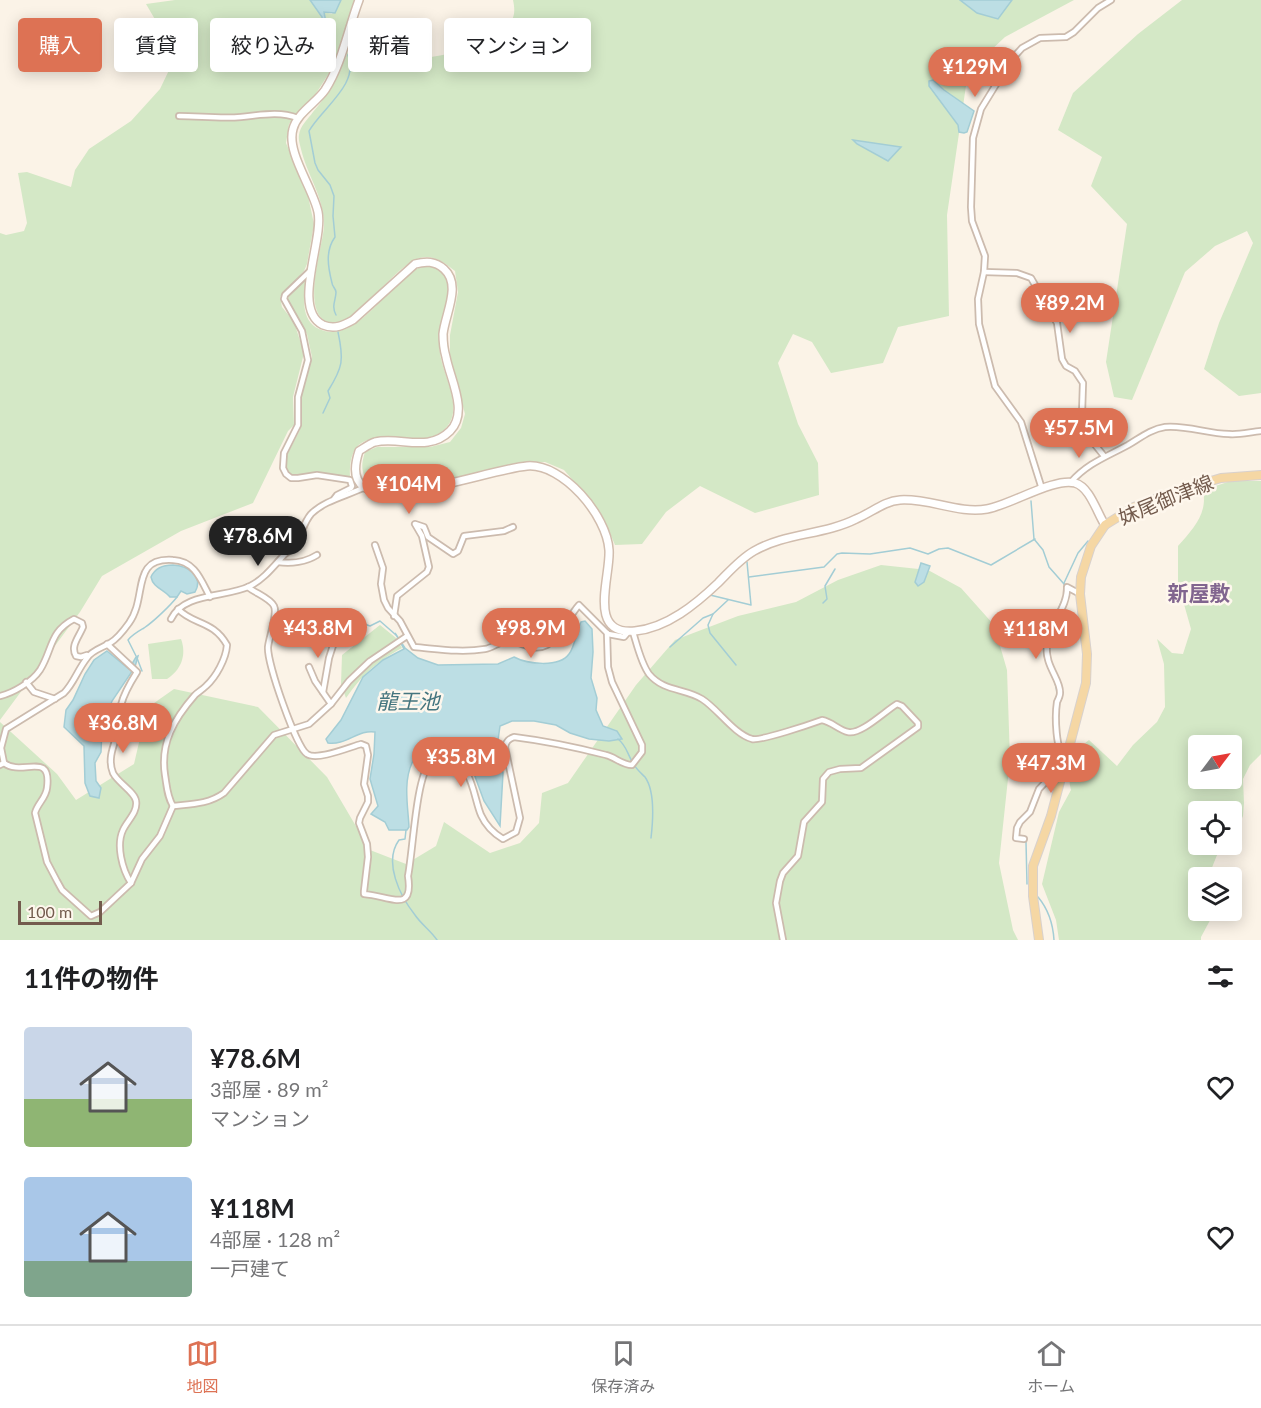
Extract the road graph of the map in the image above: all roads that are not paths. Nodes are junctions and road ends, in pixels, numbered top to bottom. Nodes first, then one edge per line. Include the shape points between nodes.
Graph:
1 (359, 0) edge
2 (1111, 0) edge
3 (179, 116) dead end
4 (299, 119) junction
5 (311, 270) junction
6 (984, 272) junction
7 (1261, 431) edge
8 (1104, 456) junction
9 (1261, 475) edge
10 (1071, 482) junction
11 (365, 487) junction
12 (1042, 489) junction
13 (334, 499) junction
14 (1106, 525) junction
15 (513, 527) dead end
16 (375, 545) dead end
17 (317, 555) dead end
18 (278, 562) junction
19 (249, 587) junction
20 (1080, 594) junction
21 (210, 597) junction
22 (178, 609) junction
23 (394, 615) junction
24 (171, 619) dead end
25 (631, 631) junction
26 (337, 633) dead end
27 (607, 633) junction
28 (407, 636) junction
29 (107, 644) junction
30 (91, 654) junction
31 (309, 667) dead end
32 (26, 682) junction
33 (324, 692) junction
34 (0, 696) edge
35 (54, 699) junction
36 (332, 704) junction
37 (292, 728) junction
38 (1064, 758) junction
39 (2, 764) edge
40 (173, 806) junction
41 (1024, 839) dead end
42 (131, 883) junction
43 (783, 940) edge
44 (1039, 940) edge

1 - 4 street via 334,73 324,92
2 - 6 street via 1066,37 1040,38 1022,48 981,109 973,138 971,207 972,221 984,247
3 - 4 street via 240,117 265,113
4 - 5 street via 292,130 294,152 319,214
5 - 11 street via 310,309 323,325 332,327 353,320 415,264 438,264 452,280 443,334 458,416 451,430 440,438 428,442 375,442 359,451 356,472
5 - 13 street via 284,299 302,331 308,360 298,397 298,425 284,453 283,468 291,478 317,475 350,480 352,486
6 - 8 street via 1017,273 1031,278 1057,323 1062,359 1083,383 1084,431
6 - 12 street via 977,309 988,362 995,386 1021,422
7 - 8 street via 1230,435 1164,427
8 - 10 street
9 - 14 main road, 妹尾御津線 via 1221,478 1178,491 1134,507
10 - 12 street
10 - 14 street via 1080,484
11 - 13 street
11 - 25 street via 386,492 446,485 527,466 563,476 603,527 609,550 603,610 617,628
12 - 25 street via 985,509 899,500 832,529 768,544 735,565 685,611 649,628
13 - 18 street via 310,515 297,543
14 - 20 main road, 妹尾御津線 via 1086,557
15 - 23 street via 464,536 453,554 428,537 424,527 415,524 429,567 397,596
16 - 23 street via 383,568 381,592
17 - 18 street via 287,564
18 - 19 street
19 - 21 street
19 - 37 street via 273,603 275,609 268,653
20 - 38 main road, 妹尾御津線 via 1086,683
20 - 38 street via 1067,587 1047,641 1048,663 1060,693 1057,740
21 - 22 street
21 - 29 street via 187,562 152,562 144,573 130,621
22 - 24 street
22 - 40 street via 184,616 204,622 226,645 222,663 182,711 165,741 167,797
23 - 28 street
25 - 27 street via 620,638
25 - 43 street via 648,673 666,688 702,699 755,740 822,720 852,733 897,704 918,723 918,727 861,768 829,772 823,779 822,802 804,822 798,856 780,881 776,903
26 - 33 street
27 - 28 street via 579,605 554,641 538,648 510,641 473,651 438,650 414,647
27 - 37 street via 612,682 642,745 640,756 627,765 611,756 565,744 510,738 506,747 520,818 516,832 502,839 487,825 462,766 447,758 431,762 421,779 408,876 410,890 403,900 364,894 368,844 359,823 368,802 364,784 366,746 310,756
28 - 36 street via 360,671
29 - 30 street
29 - 42 street via 137,672 126,689 111,755 113,773 137,803 121,840 123,862
30 - 32 street via 81,657 73,651 83,627 74,620 58,630 41,668
30 - 35 street via 70,687
31 - 33 street
32 - 34 street
32 - 35 street via 34,692
33 - 36 street
35 - 39 street via 6,729
36 - 37 street via 309,724
37 - 40 street via 274,735 215,800
38 - 41 street via 1017,828 1016,838
38 - 44 main road, 妹尾御津線 via 1051,816 1033,866
39 - 42 street via 16,768 40,766 48,773 46,792 35,813 47,862 62,890 88,914 100,912
40 - 42 street via 160,837 142,859

